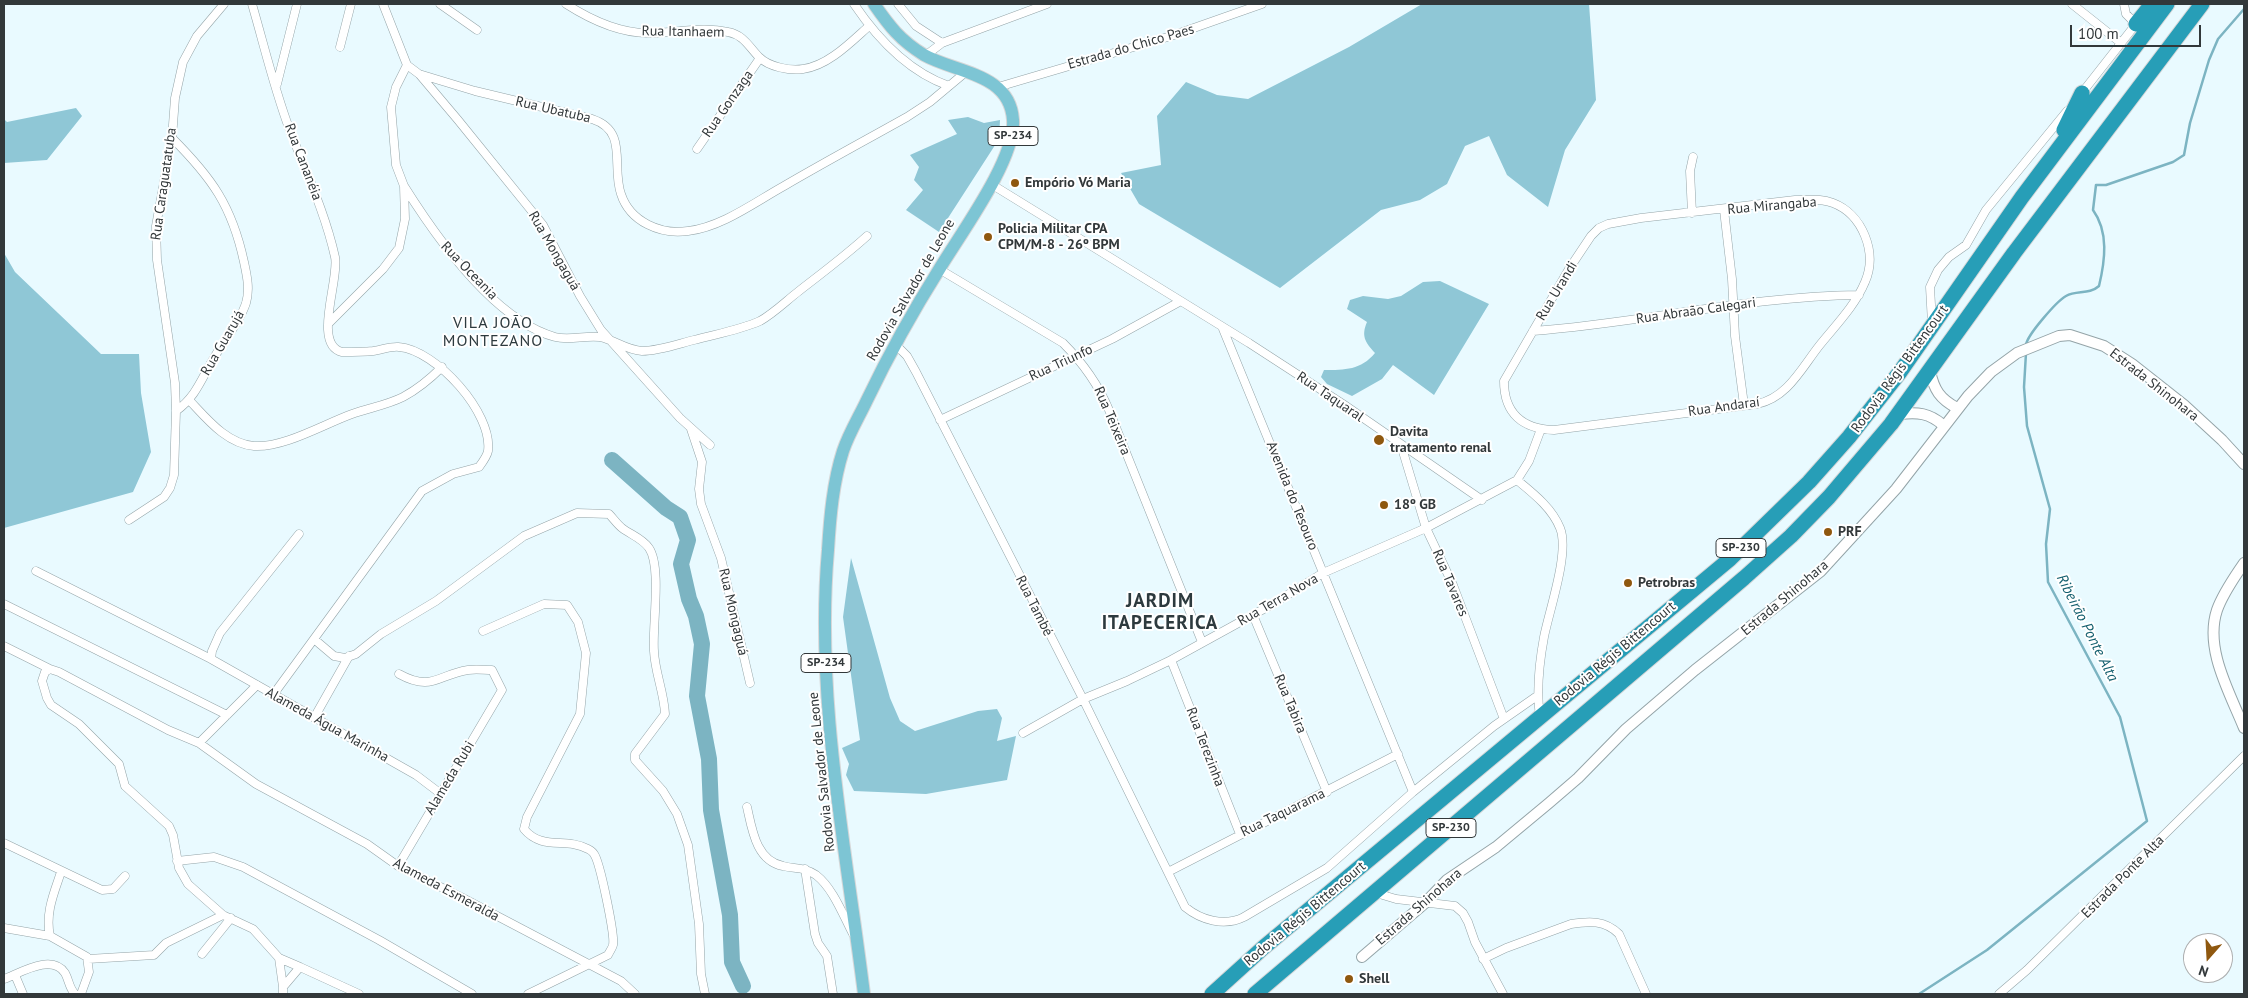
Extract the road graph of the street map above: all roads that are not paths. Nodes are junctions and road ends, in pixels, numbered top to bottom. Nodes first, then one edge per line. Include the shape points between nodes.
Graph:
1 (224, 4) edge
2 (252, 4) edge
3 (297, 4) edge
4 (351, 4) edge
5 (383, 4) edge
6 (440, 4) edge
7 (566, 4) edge
8 (854, 4) edge
9 (874, 4) edge
10 (898, 4) edge
11 (1047, 4) edge
12 (1262, 4) edge
13 (2072, 4) edge
14 (2124, 4) edge
15 (2152, 4) edge
16 (2167, 4) edge
17 (2202, 4) edge
18 (2136, 24) junction
19 (869, 26) junction
20 (477, 30) dead end
21 (2121, 43) junction
22 (942, 44) junction
23 (340, 46) dead end
24 (926, 56) junction
25 (760, 58) junction
26 (407, 65) junction
27 (967, 71) junction
28 (419, 74) junction
29 (276, 86) junction
30 (949, 86) junction
31 (998, 87) junction
32 (2082, 93) junction
33 (172, 138) junction
34 (697, 150) dead end
35 (1693, 158) dead end
36 (991, 184) junction
37 (404, 186) junction
38 (2022, 197) junction
39 (1724, 210) junction
40 (1692, 213) junction
41 (867, 236) dead end
42 (939, 269) junction
43 (1859, 295) junction
44 (1179, 302) junction
45 (1733, 306) junction
46 (329, 322) junction
47 (1932, 326) junction
48 (1223, 329) junction
49 (1533, 331) junction
50 (611, 340) junction
51 (894, 343) junction
52 (1076, 356) junction
53 (442, 368) junction
54 (1930, 371) junction
55 (190, 401) junction
56 (1744, 405) junction
57 (1957, 408) junction
58 (176, 411) junction
59 (1900, 414) junction
60 (940, 420) junction
61 (1944, 425) junction
62 (690, 428) junction
63 (1540, 429) junction
64 (1400, 445) junction
65 (710, 446) dead end
66 (2244, 464) edge
67 (1517, 480) junction
68 (1482, 500) junction
69 (129, 520) dead end
70 (1426, 528) junction
71 (299, 534) dead end
72 (2244, 563) edge
73 (36, 571) dead end
74 (1323, 574) junction
75 (4, 604) edge
76 (1253, 615) junction
77 (484, 631) dead end
78 (314, 639) junction
79 (1202, 642) junction
80 (4, 646) edge
81 (349, 656) junction
82 (211, 659) junction
83 (1171, 660) junction
84 (50, 669) junction
85 (399, 674) dead end
86 (750, 683) dead end
87 (257, 685) junction
88 (274, 695) junction
89 (1537, 696) junction
90 (1083, 699) junction
91 (227, 715) junction
92 (1540, 717) junction
93 (314, 718) junction
94 (1504, 719) junction
95 (2244, 728) edge
96 (1023, 733) dead end
97 (198, 743) junction
98 (1398, 754) junction
99 (2244, 756) edge
100 (1327, 792) junction
101 (1413, 792) junction
102 (440, 794) junction
103 (747, 807) dead end
104 (1240, 834) junction
105 (4, 843) edge
106 (177, 861) junction
107 (398, 866) junction
108 (805, 869) junction
109 (61, 872) junction
110 (1168, 872) junction
111 (125, 876) dead end
112 (1376, 893) junction
113 (1425, 903) junction
114 (227, 916) junction
115 (4, 928) edge
116 (50, 936) junction
117 (858, 944) junction
118 (202, 954) dead end
119 (1362, 956) dead end
120 (279, 958) junction
121 (88, 959) junction
122 (1483, 960) junction
123 (589, 965) junction
124 (300, 967) junction
125 (15, 975) junction
126 (4, 979) edge
127 (283, 991) edge
128 (23, 994) edge
129 (74, 994) edge
130 (81, 994) edge
131 (359, 994) edge
132 (472, 994) edge
133 (528, 994) edge
134 (635, 994) edge
135 (704, 994) edge
136 (834, 994) edge
137 (864, 994) edge
138 (1212, 994) edge
139 (1255, 994) edge
140 (1503, 994) edge
141 (1646, 994) edge
142 (1999, 994) edge

1 - 33 street, Rua Caraguatatuba via 197,36 183,62 175,98
2 - 29 street, Rua Cananéia
3 - 29 street
4 - 23 street
5 - 26 street
6 - 20 street
7 - 25 street, Rua Itanhaem via 594,20 634,32 729,32 744,39
8 - 19 street
9 - 24 main road via 893,32
10 - 22 street via 916,26
11 - 22 street
12 - 31 street, Estrada do Chico Paes via 1171,36
13 - 21 street
14 - 18 street via 2126,14
15 - 18 highway
16 - 38 highway, Rodovia Régis Bittencourt / SP-230
17 - 54 highway, Rodovia Régis Bittencourt / SP-230 via 2014,253
18 - 21 street
19 - 25 street, Rua Itanhaem via 837,53 813,67 789,69
19 - 30 street via 913,66
21 - 32 street
22 - 24 street
24 - 27 main road
25 - 34 street, Rua Gonzaga
26 - 28 street, Rua Ubatuba
26 - 37 street via 393,98 391,112 396,165
27 - 30 street, Rua Ubatuba
27 - 31 main road
28 - 30 street, Rua Ubatuba via 606,125 614,139 618,182 626,204 644,223 676,232 703,228 732,215 907,117
28 - 50 street, Rua Mongaguá via 543,225 585,304
29 - 46 street, Rua Cananéia via 336,259
31 - 36 main road, Rodovia Salvador de Leone / SP-234 via 1009,103 1013,119 1012,139
32 - 38 highway via 2061,135
32 - 47 street via 1986,210 1966,245 1938,270 1930,287
33 - 55 street, Rua Guarujá via 196,162 223,199 236,233 249,290 239,319
33 - 58 street, Rua Caraguatatuba via 158,212 156,248
35 - 40 street via 1690,171
36 - 42 main road, Rodovia Salvador de Leone / SP-234
36 - 44 street, Rua Taquaral
37 - 46 street via 403,234 399,248 393,258
37 - 50 street, Rua Oceania via 455,259 516,317 555,337 574,339 590,336
38 - 47 highway, Rodovia Régis Bittencourt / SP-230
39 - 40 street, Rua Mirangaba
39 - 43 street, Rua Mirangaba via 1795,200 1831,202 1842,208 1865,233 1870,264
39 - 45 street
40 - 49 street, Rua Urandi via 1622,221 1599,228 1578,255
41 - 50 street via 759,321 645,351 626,349
42 - 51 main road, Rodovia Salvador de Leone / SP-234
42 - 52 street, Rua Teixeira via 1048,333
43 - 45 street, Rua Abraão Calegari
43 - 56 street, Rua Andaraí via 1787,388 1770,401
44 - 48 street, Rua Taquaral
44 - 52 street, Rua Triunfo via 1149,321
45 - 49 street, Rua Abraão Calegari
45 - 56 street
46 - 53 street, Rua Cananéia via 330,341 338,351 399,347 428,357
47 - 92 highway, Rodovia Régis Bittencourt / SP-230 via 1850,438 1789,503 1730,559
48 - 64 street, Rua Taquaral via 1343,404
48 - 74 street, Avenida do Tesouro
49 - 63 street, Rua Urandi via 1504,382 1504,393 1516,416 1524,424
50 - 62 street, Rua Mongaguá
51 - 60 street, Rua També via 907,356
51 - 117 main road, Rodovia Salvador de Leone / SP-234 via 841,457 832,504 825,581 832,750
52 - 60 street, Rua Triunfo
52 - 79 street, Rua Teixeira via 1096,383 1110,410
53 - 55 street via 400,398 268,445 254,446 228,436
53 - 78 street via 467,396 486,430 488,451 479,467 453,474 422,491
54 - 57 street via 1939,396
54 - 59 highway, Rodovia Régis Bittencourt / SP-230
55 - 58 street, Rua Guarujá
56 - 63 street, Rua Andaraí via 1554,430
57 - 61 street, Estrada Shinohara
57 - 66 street, Estrada Shinohara via 2009,358 2027,348 2070,335 2104,346 2132,364 2184,405
58 - 69 street, Rua Caraguatatuba via 174,475 170,488 164,497
59 - 61 street via 1926,414
59 - 112 highway, Rodovia Régis Bittencourt / SP-230 via 1829,497 1785,541
60 - 90 street, Rua També
61 - 113 street, Estrada Shinohara via 1896,489 1821,571 1695,670 1626,729 1578,778 1496,847 1447,880
62 - 65 street, Rua Mongaguá
62 - 86 street, Rua Mongaguá via 701,455 701,504 723,564
63 - 67 street via 1529,462
64 - 68 street, Rua Taquaral
64 - 70 street, Rua Tavares
67 - 68 street
67 - 89 street via 1543,502 1554,517 1561,530 1563,545 1544,638
68 - 70 street, Rua Terra Nova
70 - 74 street, Rua Terra Nova
70 - 94 street, Rua Tavares via 1453,585
71 - 82 street via 220,633
72 - 95 street via 2217,611 2214,629 2215,652
73 - 82 street, Alameda Água Marinha
74 - 76 street, Rua Terra Nova
74 - 98 street, Avenida do Tesouro
75 - 91 street
76 - 79 street, Rua Terra Nova
76 - 100 street, Rua Tabira
77 - 123 street via 544,604 568,605 578,622 586,653 580,714 526,817 524,829 541,842 580,847 595,855 613,946 608,955
78 - 81 street via 334,656
78 - 88 street
79 - 83 street, Rua Terra Nova
80 - 84 street, Alameda Esmeralda
81 - 93 street
81 - 135 street via 436,601 524,536 577,513 609,514 621,528 639,538 650,549 653,558 656,593 654,649 665,714 635,754 635,760 677,814 688,845 702,949
82 - 87 street, Alameda Água Marinha
83 - 90 street, Rua Terra Nova
83 - 104 street, Rua Terezinha
84 - 97 street, Alameda Esmeralda
84 - 106 street via 42,681 51,705 79,724 119,764 125,786 169,826
85 - 102 street, Alameda Rubi via 426,684 468,670 492,670 502,690
87 - 88 street, Alameda Água Marinha
87 - 91 street
88 - 93 street, Alameda Água Marinha
89 - 92 street
89 - 94 street, Rua També
90 - 96 street, Rua Terra Nova
90 - 110 street, Rua També
91 - 97 street
92 - 138 highway, Rodovia Régis Bittencourt / SP-230
93 - 102 street, Alameda Água Marinha via 416,774
94 - 101 street, Rua També
97 - 107 street, Alameda Esmeralda via 256,784 367,844
98 - 100 street, Rua Taquarama
98 - 101 street, Avenida do Tesouro
99 - 142 street, Estrada Ponte Alta
100 - 104 street, Rua Taquarama
101 - 110 street, Rua També via 1334,862 1238,920 1204,919 1184,907
102 - 107 street, Alameda Rubi
103 - 108 street via 756,844 762,853 780,866
104 - 110 street, Rua Taquarama
105 - 109 street
106 - 114 street via 188,884
106 - 132 street via 214,857 243,867
107 - 123 street, Alameda Esmeralda
108 - 117 street via 826,886
108 - 136 street via 814,934 827,956
109 - 111 street via 107,891
109 - 116 street via 48,914
112 - 113 street
112 - 139 highway, Rodovia Régis Bittencourt / SP-230
113 - 119 street, Estrada Shinohara
113 - 122 street via 1454,906 1463,913
114 - 118 street
114 - 120 street via 253,929
114 - 121 street via 166,943 154,955
115 - 116 street
116 - 121 street
117 - 137 main road, Rodovia Salvador de Leone / SP-234
120 - 124 street
120 - 127 street
121 - 130 street via 89,972
122 - 140 street
122 - 141 street via 1571,924 1602,923 1611,926 1618,934
123 - 133 street
123 - 134 street, Alameda Esmeralda via 621,981
124 - 127 street
124 - 131 street
125 - 126 street
125 - 128 street
125 - 129 street via 39,966 54,965 66,974

